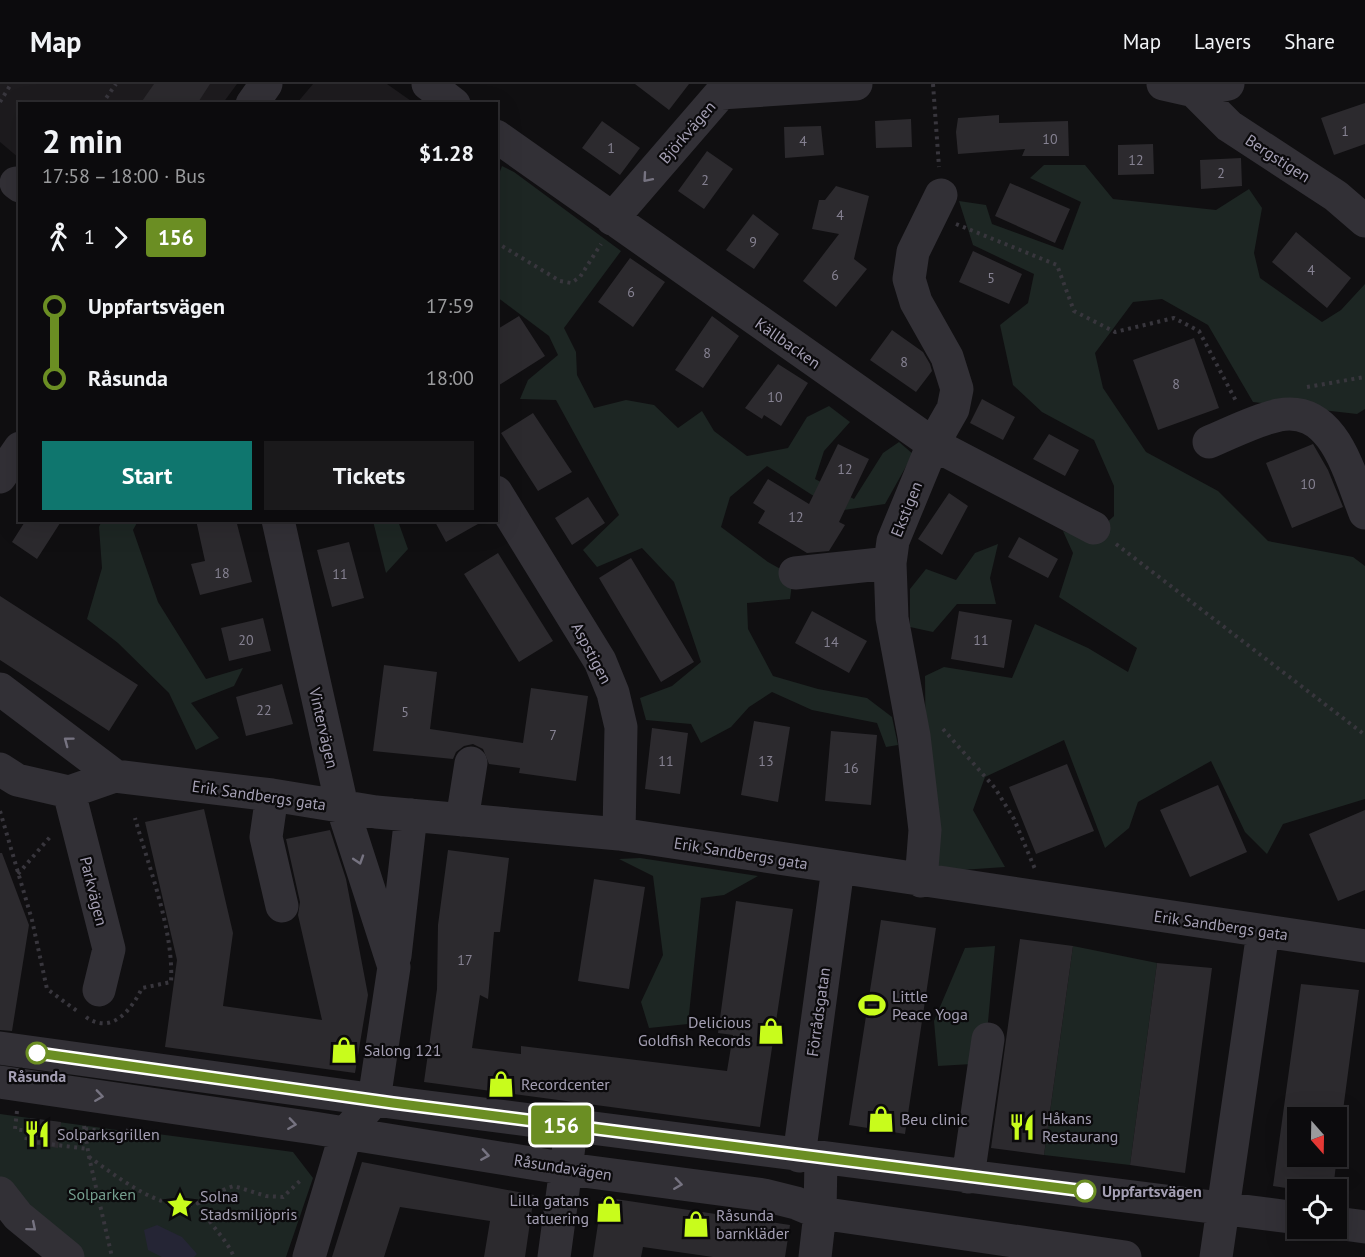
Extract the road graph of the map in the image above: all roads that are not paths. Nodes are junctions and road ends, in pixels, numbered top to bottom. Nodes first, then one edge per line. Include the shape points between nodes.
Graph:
1 (266, 84) edge
2 (428, 84) edge
3 (856, 84) edge
4 (1228, 84) edge
5 (1184, 86) edge
6 (253, 102) edge
7 (451, 102) edge
8 (499, 145) edge
9 (936, 205) road end
10 (1365, 221) edge
11 (608, 230) junction
12 (1209, 442) dead end
13 (933, 444) junction
14 (18, 451) edge
15 (0, 477) edge
16 (498, 495) edge
17 (1365, 513) edge
18 (278, 522) edge
19 (1094, 528) road end
20 (890, 563) junction
21 (795, 573) dead end
22 (0, 689) edge
23 (471, 763) dead end
24 (0, 769) edge
25 (115, 776) junction
26 (69, 792) junction
27 (272, 795) junction
28 (342, 806) junction
29 (411, 815) junction
30 (462, 820) junction
31 (619, 834) junction
32 (838, 868) junction
33 (921, 881) junction
34 (282, 906) dead end
35 (388, 914) junction
36 (1263, 932) junction
37 (1365, 946) edge
38 (99, 990) dead end
39 (988, 1038) dead end
40 (0, 1047) edge
41 (0, 1082) edge
42 (374, 1100) junction
43 (570, 1126) junction
44 (346, 1133) junction
45 (810, 1157) junction
46 (568, 1169) junction
47 (968, 1177) junction
48 (0, 1193) edge
49 (1222, 1208) junction
50 (820, 1213) junction
51 (1287, 1217) edge
52 (1347, 1225) edge
53 (1365, 1227) edge
54 (68, 1257) edge
55 (309, 1257) edge
56 (555, 1257) edge
57 (815, 1257) edge
58 (1125, 1257) edge
59 (1216, 1257) edge

1 - 6 street
2 - 7 street
3 -> 11 street, Björkvägen via 721,93
4 - 5 street
5 - 10 street, Bergstigen via 1229,126 1336,196
8 - 11 street, Källbacken
9 - 13 street, Ekstigen via 913,252 909,279 916,302 947,357 957,389 953,409
11 - 13 street, Källbacken
12 - 17 street via 1277,416 1296,414 1314,419 1341,450
13 - 19 street, Källbacken
13 - 20 street, Ekstigen via 892,541
14 - 15 street
16 - 31 street, Aspstigen via 600,661 613,693 621,727
18 - 28 street, Vintervägen
20 - 21 street
20 - 33 street, Ekstigen via 892,618 914,736 925,831
25 -> 22 street
23 - 30 street
24 - 26 street via 17,780
25 - 26 street
25 - 27 street, Erik Sandbergs gata
26 - 38 street, Parkvägen via 109,949
27 - 28 street, Erik Sandbergs gata
27 - 34 street via 266,837
28 - 29 street, Erik Sandbergs gata
28 -> 35 street, Vintervägen
29 - 30 street, Erik Sandbergs gata
29 - 35 street, Vintervägen
30 - 31 street, Erik Sandbergs gata
31 - 32 street, Erik Sandbergs gata
32 - 33 street, Erik Sandbergs gata
32 - 45 street, Förrådsgatan
33 - 36 street, Erik Sandbergs gata
35 - 42 street, Vintervägen via 394,967
36 - 37 street, Erik Sandbergs gata
36 - 49 street
39 - 47 street
40 - 42 street
41 -> 44 street, Råsundavägen
42 - 43 street
42 - 44 street
43 - 45 street
43 - 46 street
44 -> 46 street, Råsundavägen
44 - 55 street
45 - 47 street
45 - 50 street, Förrådsgatan
46 -> 50 street, Råsundavägen via 764,1195
46 - 56 street
47 - 49 street
48 -> 54 street via 18,1216
49 - 51 street
49 - 59 street
50 - 57 street, Förrådsgatan
50 - 58 street, Råsundavägen
52 - 53 street

